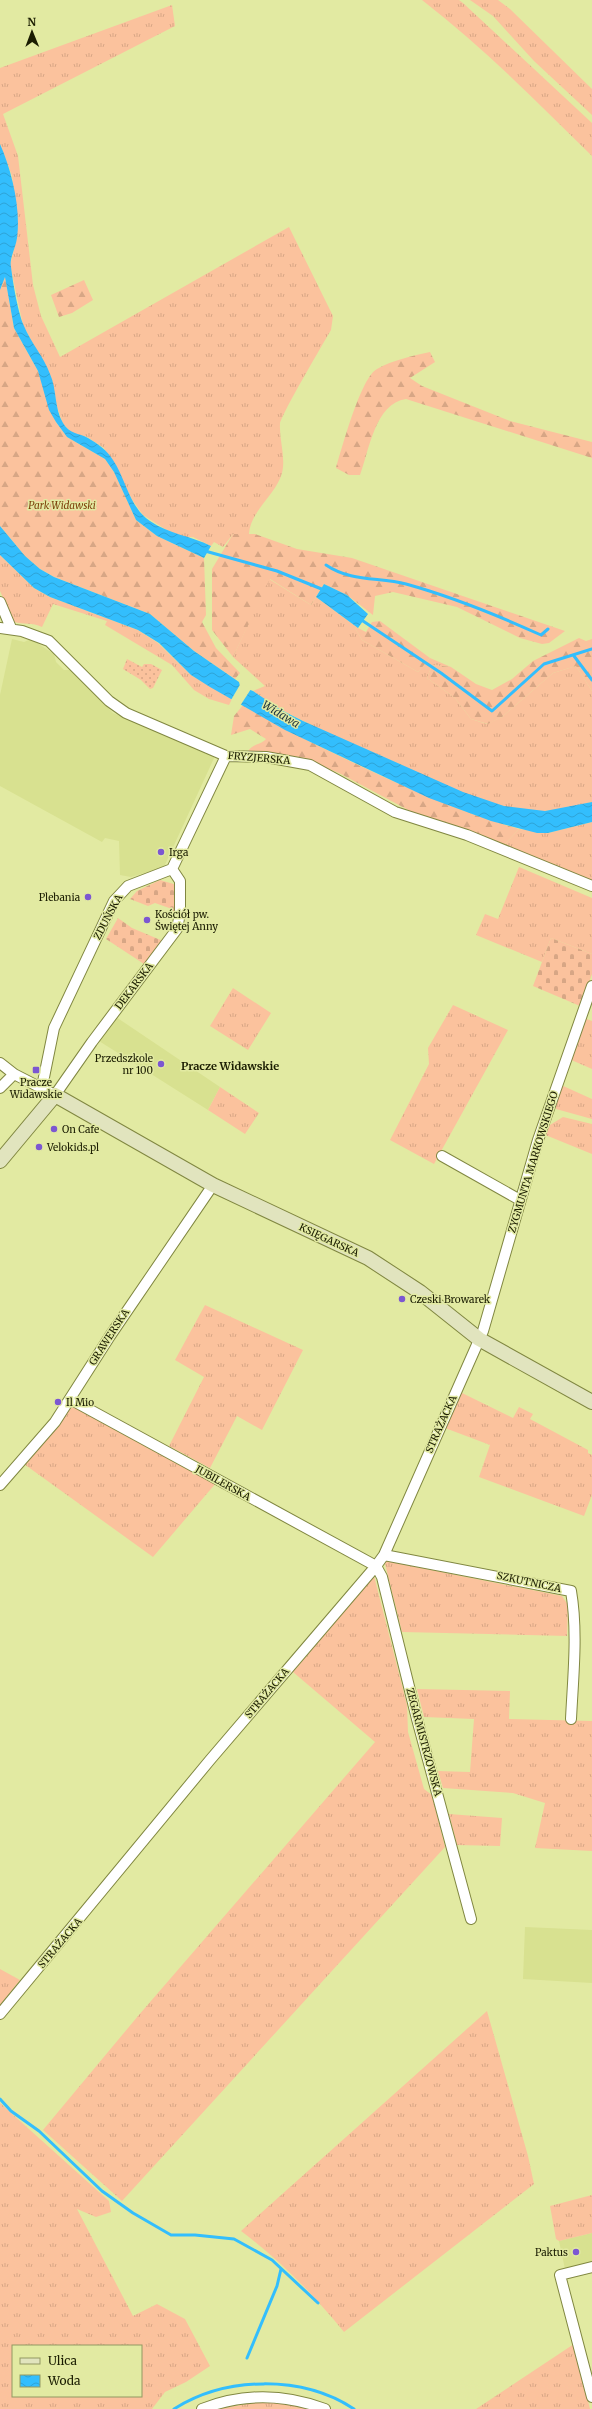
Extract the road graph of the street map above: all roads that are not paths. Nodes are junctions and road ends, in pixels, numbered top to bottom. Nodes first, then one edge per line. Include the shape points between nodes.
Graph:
1 (0, 602) edge
2 (0, 628) edge
3 (11, 628) junction
4 (226, 756) junction
5 (172, 869) junction
6 (592, 886) edge
7 (592, 986) edge
8 (0, 1063) edge
9 (11, 1076) junction
10 (42, 1087) junction
11 (0, 1088) edge
12 (55, 1095) junction
13 (442, 1156) dead end
14 (0, 1162) edge
15 (213, 1185) junction
16 (520, 1200) junction
17 (479, 1339) junction
18 (70, 1399) junction
19 (592, 1402) edge
20 (0, 1485) edge
21 (384, 1555) junction
22 (376, 1566) junction
23 (571, 1719) dead end
24 (471, 1919) dead end
25 (0, 2014) edge
26 (592, 2267) edge
27 (592, 2397) edge
28 (202, 2409) edge
29 (325, 2409) edge

1 - 3 street
2 - 3 street, FRYZJERSKA
3 - 4 street, FRYZJERSKA via 49,641 121,710
4 - 5 street
4 - 6 street, FRYZJERSKA via 285,759 310,765 395,812 467,835
5 - 10 street, ZDUŃSKA via 128,886 114,901 54,1028
5 - 12 street, DEKARSKA via 180,881 180,913 173,936
7 - 16 street, ZYGMUNTA MARKOWSKIEGO via 538,1140
8 - 9 street
9 - 10 street
9 - 11 street
10 - 12 street
12 - 14 street
12 - 15 street, KSIĘGARSKA
13 - 16 street
15 - 17 street, KSIĘGARSKA via 368,1258 420,1292
15 - 18 street, GRAWERSKA
16 - 17 street, ZYGMUNTA MARKOWSKIEGO
17 - 19 street, KSIĘGARSKA
17 - 21 street, STRAŻACKA
18 - 20 street, GRAWERSKA via 55,1422
18 - 22 street, JUBILERSKA
21 - 22 street, STRAŻACKA
21 - 23 street, SZKUTNICZA via 571,1591 574,1663
22 - 24 street, ZEGARMISTRZOWSKA via 382,1577
22 - 25 street, STRAŻACKA via 210,1760
26 - 27 street via 560,2275
28 - 29 street via 231,2400 267,2397 297,2400

